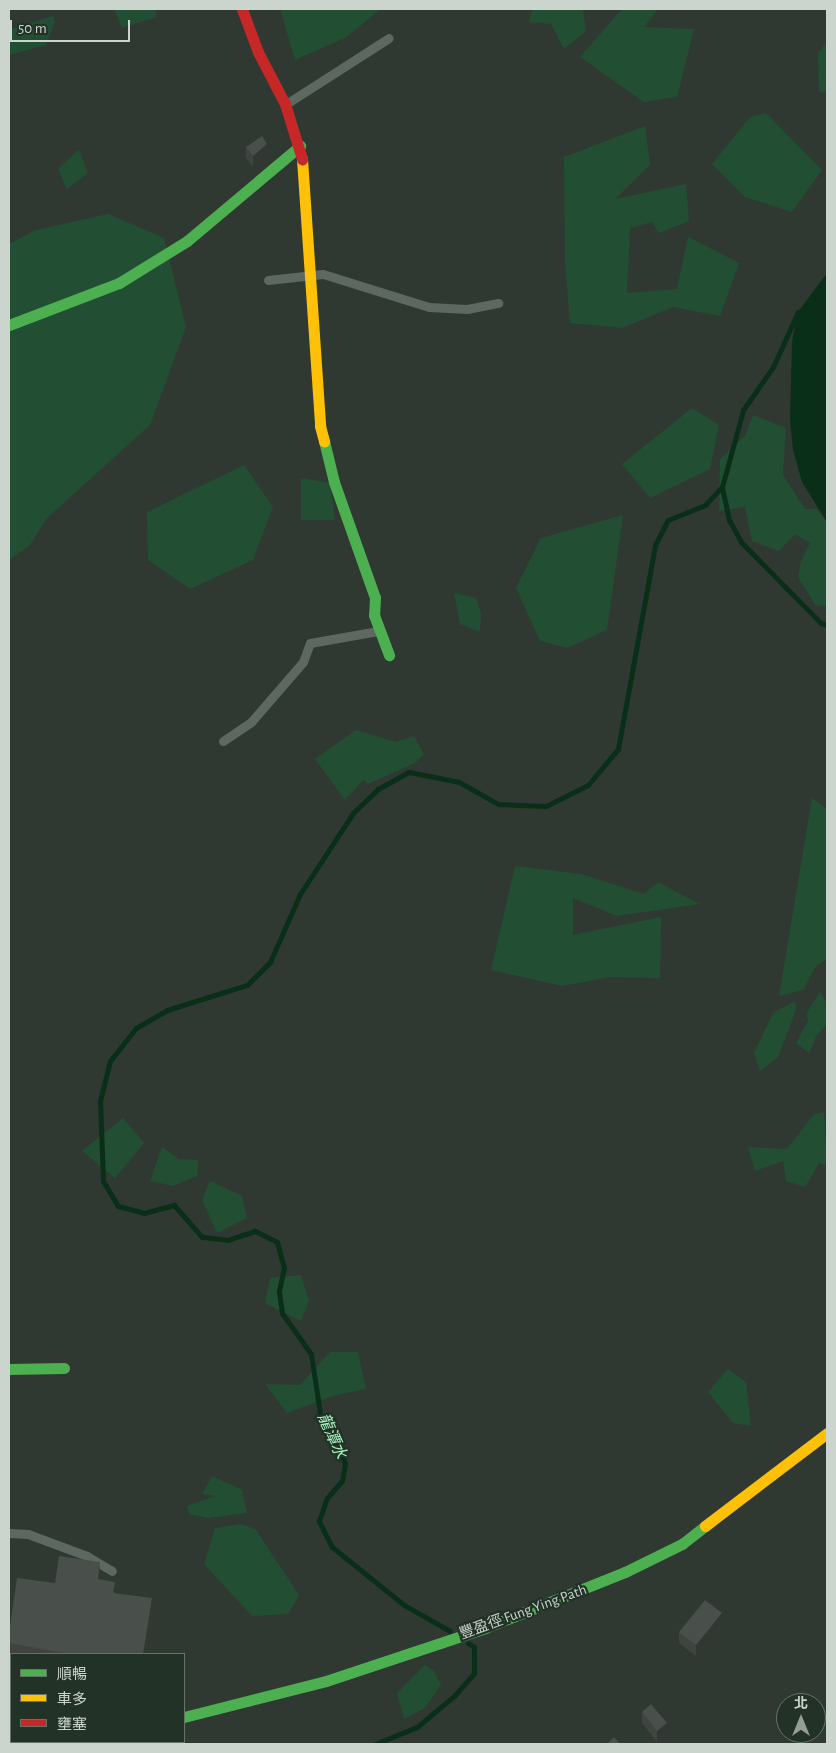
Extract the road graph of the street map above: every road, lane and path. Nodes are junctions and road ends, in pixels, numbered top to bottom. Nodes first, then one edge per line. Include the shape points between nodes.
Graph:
1 (242, 9) edge
2 (389, 38) dead end
3 (286, 104) junction
4 (300, 146) junction
5 (310, 273) junction
6 (268, 280) dead end
7 (498, 303) dead end
8 (9, 325) edge
9 (380, 630) junction
10 (388, 656) dead end
11 (223, 741) dead end
12 (64, 1368) dead end
13 (9, 1369) edge
14 (827, 1433) edge
15 (9, 1533) edge
16 (112, 1571) dead end
17 (185, 1717) edge

1 - 3 street via 258,52
2 - 3 lane
3 - 4 street
4 - 5 street
4 - 8 street via 213,222 119,283
5 - 6 lane
5 - 7 lane via 323,274 429,307 467,309
5 - 9 street via 320,426 334,482 375,598 374,615
9 - 10 street
9 - 11 lane via 310,643 302,662 251,722
12 - 13 street
14 - 17 street, 豐盈徑 Fung Ying Path via 682,1544 569,1597 445,1642 262,1700
15 - 16 lane via 28,1534 87,1556

